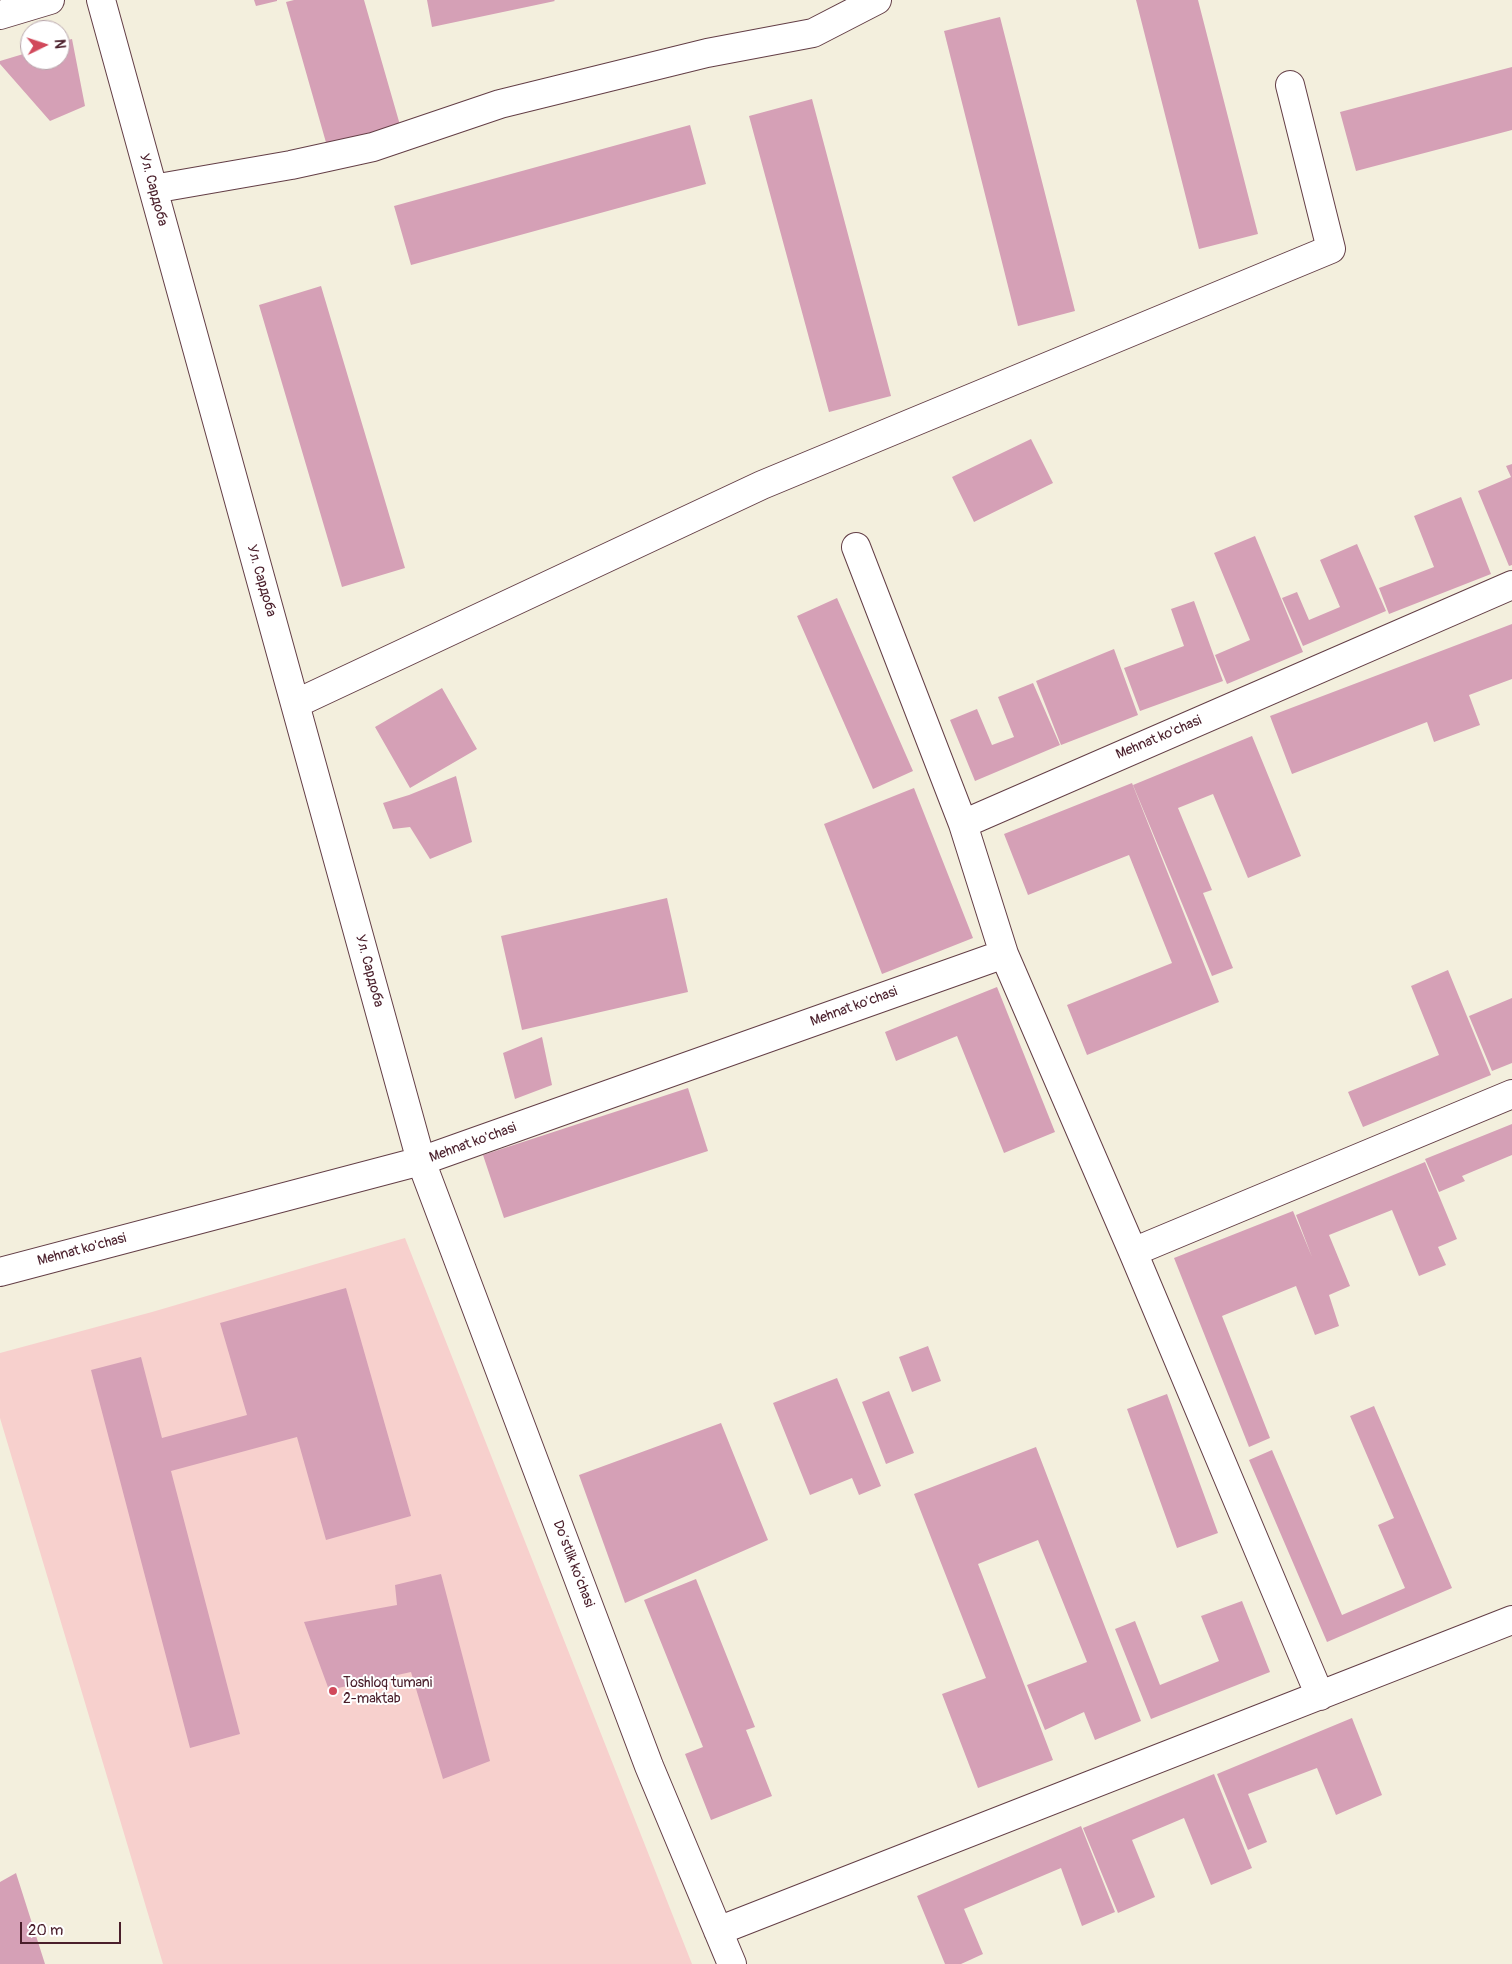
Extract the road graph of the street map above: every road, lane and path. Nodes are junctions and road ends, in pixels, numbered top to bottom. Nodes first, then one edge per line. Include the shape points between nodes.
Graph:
1 (50, 0) edge
2 (101, 0) edge
3 (877, 0) edge
4 (0, 15) edge
5 (1290, 85) dead end
6 (153, 189) junction
7 (856, 547) dead end
8 (1512, 585) edge
9 (295, 704) junction
10 (963, 824) junction
11 (1004, 954) junction
12 (1512, 1094) edge
13 (421, 1161) junction
14 (1133, 1252) junction
15 (0, 1272) edge
16 (1512, 1620) edge
17 (1320, 1696) junction
18 (718, 1931) junction
19 (732, 1964) edge

1 - 4 street
2 - 6 street, Ул. Сардоба
3 - 6 street via 813,33 707,53 500,104 373,147
5 - 9 street via 1331,249 762,485
6 - 9 street, Ул. Сардоба
7 - 10 street
8 - 10 street, Mehnat ko'chasi
9 - 13 street, Ул. Сардоба
10 - 11 street
11 - 13 street, Mehnat ko'chasi
11 - 14 street
12 - 14 street
13 - 15 street, Mehnat ko'chasi
13 - 18 street, Do‘stlik ko‘chasi via 649,1766
14 - 17 street
16 - 17 street
17 - 18 street
18 - 19 street, Do‘stlik ko‘chasi

